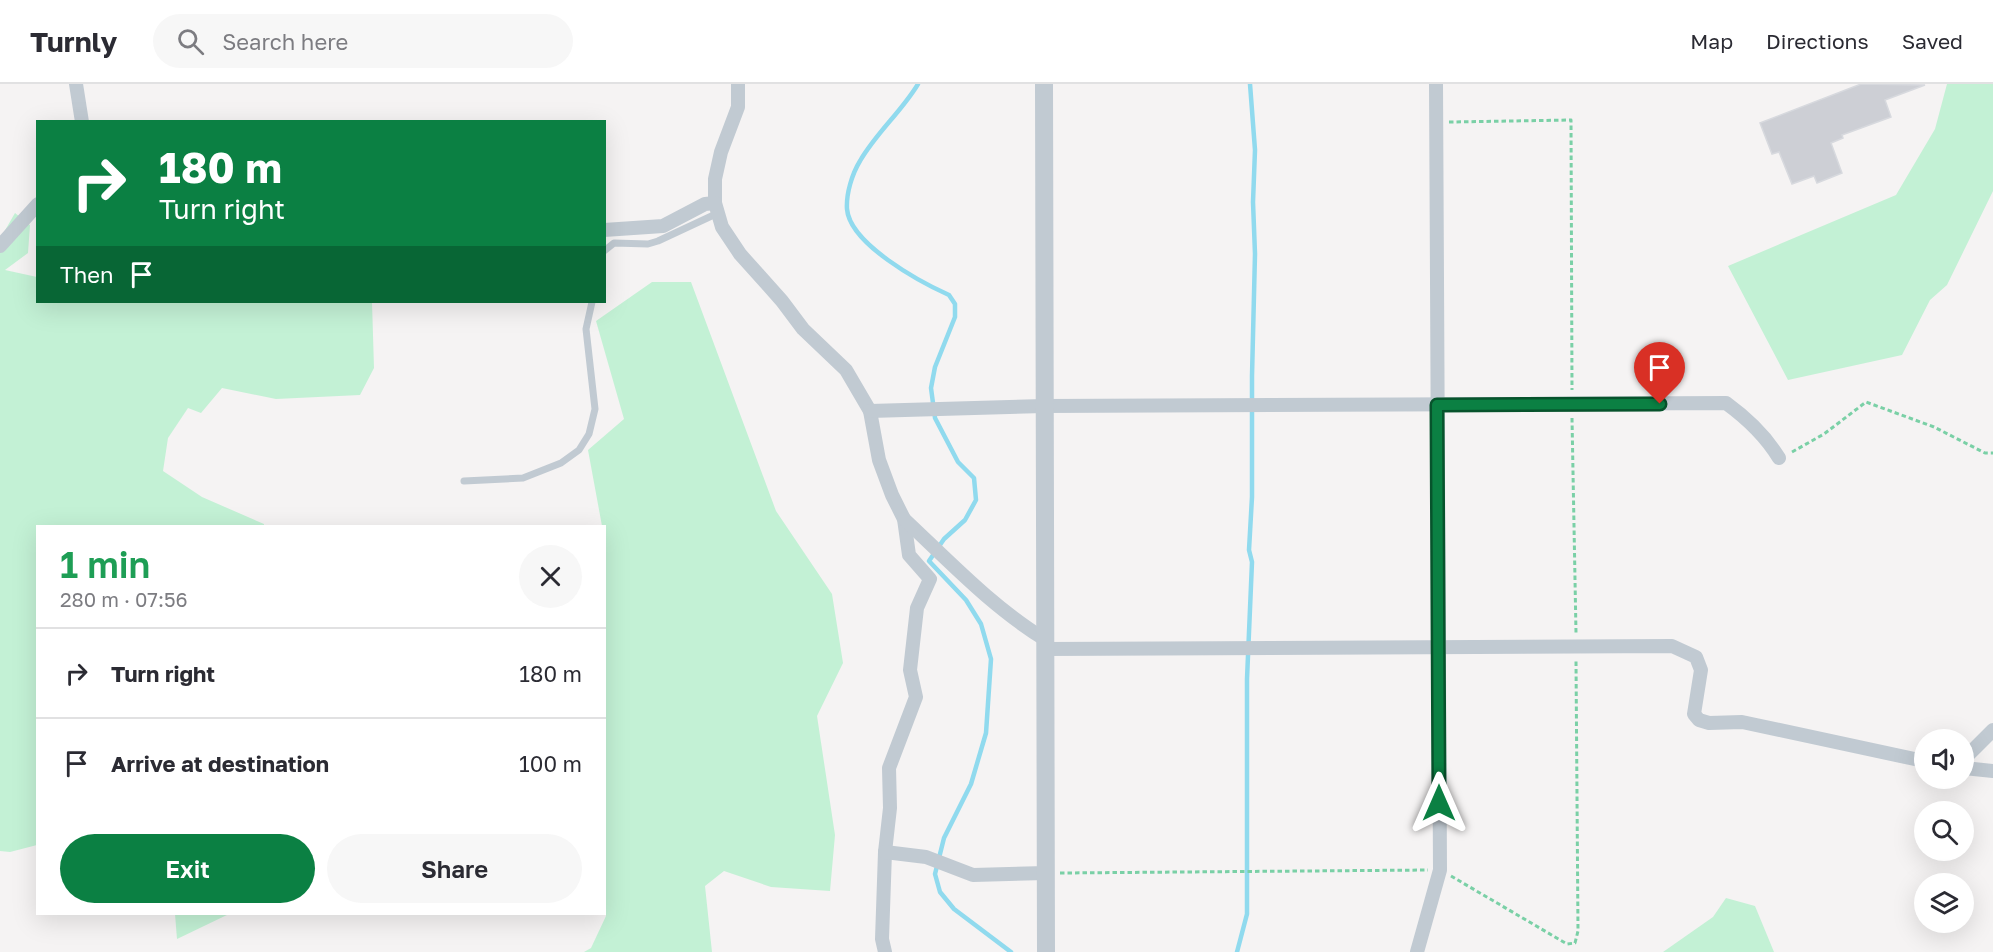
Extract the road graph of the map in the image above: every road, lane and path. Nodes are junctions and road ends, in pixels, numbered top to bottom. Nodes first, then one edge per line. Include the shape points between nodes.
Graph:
1 (75, 84) edge
2 (738, 84) edge
3 (1044, 84) edge
4 (1436, 84) edge
5 (82, 120) edge
6 (1436, 122) junction
7 (36, 206) edge
8 (716, 208) junction
9 (606, 230) edge
10 (0, 246) edge
11 (606, 249) edge
12 (592, 303) edge
13 (1437, 405) junction
14 (1572, 405) junction
15 (1044, 406) junction
16 (870, 411) junction
17 (1993, 453) edge
18 (1779, 458) joint
19 (464, 480) dead end
20 (904, 519) junction
21 (1046, 644) junction
22 (1576, 647) junction
23 (1438, 648) junction
24 (1993, 730) edge
25 (1974, 749) edge
26 (1914, 759) edge
27 (1974, 769) edge
28 (1993, 771) edge
29 (885, 852) junction
30 (1440, 870) junction
31 (1046, 873) junction
32 (885, 952) edge
33 (1046, 952) edge
34 (1417, 952) edge

1 - 5 street
2 - 8 street via 738,107 715,178
3 - 15 street
4 - 6 street
6 - 13 street
6 - 14 path via 1572,120
7 - 10 street
8 - 9 street via 705,204 663,226
8 - 11 lane via 658,242 614,243
8 - 16 street via 722,227 740,254 802,329 846,370
12 - 19 lane via 586,329 595,409 589,434 579,450 561,463 523,478
13 - 14 street
13 - 15 street
13 - 23 street
14 - 18 street via 1726,404 1769,441
14 - 22 path
15 - 16 street
15 - 21 street
16 - 20 street via 879,460
17 - 18 path via 1866,402 1824,434
20 - 21 street
20 - 29 street via 909,555 930,579 917,608 910,670 916,697 889,768
21 - 23 street
21 - 31 street
22 - 23 street
22 - 26 street via 1672,646 1696,657 1701,670 1694,714 1700,720 1742,722
22 - 30 path via 1575,944 1567,944
23 - 30 street
24 - 25 street
27 - 28 street
29 - 31 street via 926,857 974,875
29 - 32 street
30 - 31 path
30 - 34 street
31 - 33 street

